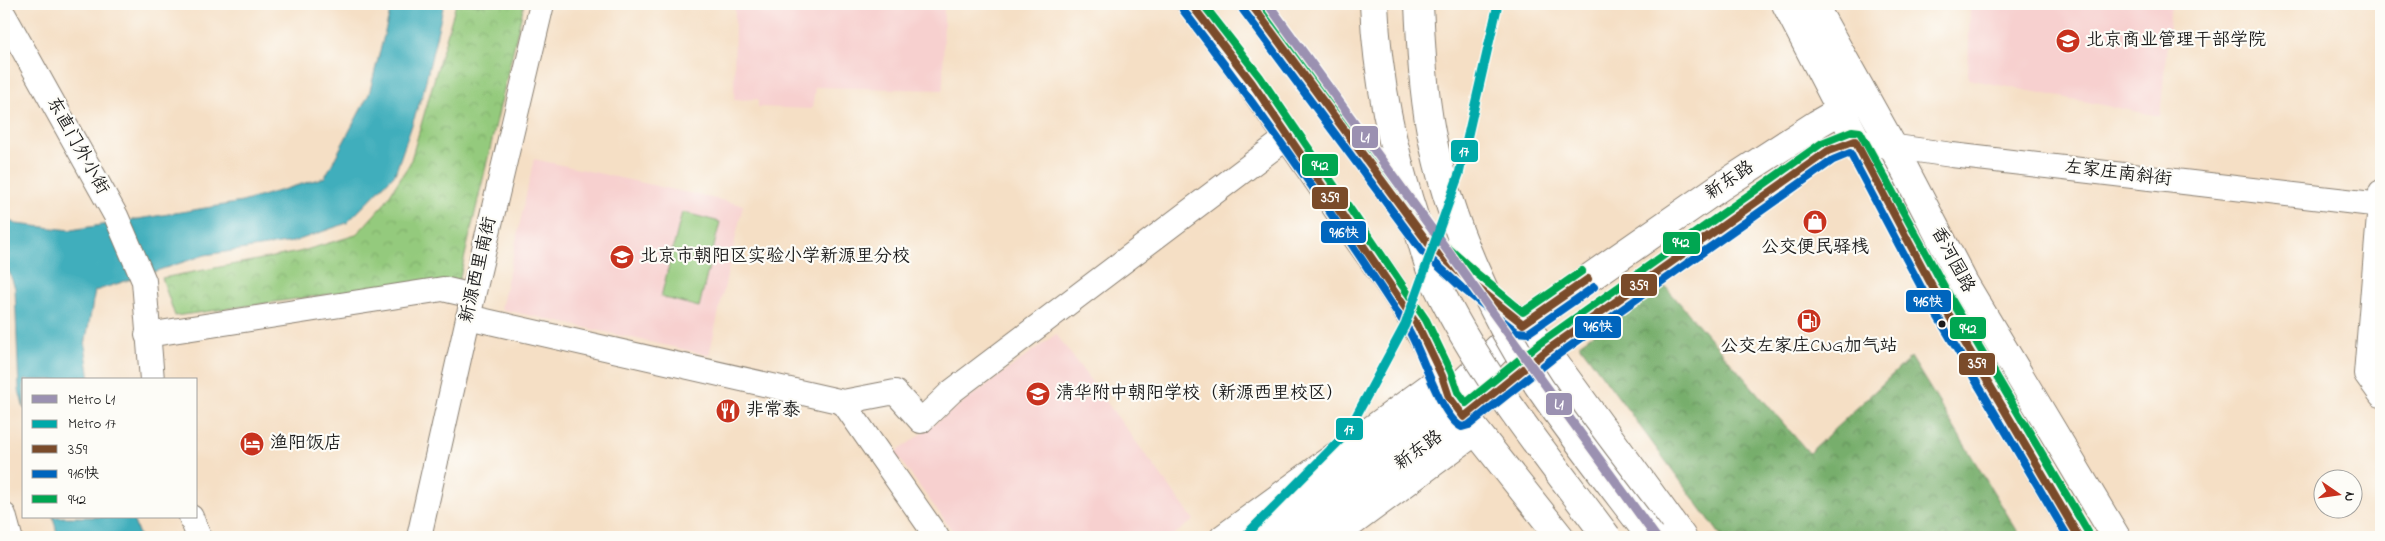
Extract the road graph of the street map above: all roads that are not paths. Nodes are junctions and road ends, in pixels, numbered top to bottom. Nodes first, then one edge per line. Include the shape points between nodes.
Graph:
1 (542, 4) edge
2 (1191, 4) edge
3 (1251, 4) edge
4 (1374, 4) edge
5 (1419, 4) edge
6 (1786, 4) edge
7 (1813, 4) edge
8 (4, 15) edge
9 (1866, 96) junction
10 (1840, 110) junction
11 (1289, 136) junction
12 (1855, 141) junction
13 (1893, 147) junction
14 (2381, 200) edge
15 (470, 306) junction
16 (1522, 324) junction
17 (147, 335) junction
18 (1546, 351) junction
19 (152, 378) edge
20 (2381, 395) edge
21 (843, 402) junction
22 (1458, 406) junction
23 (4, 514) edge
24 (191, 518) edge
25 (10, 537) edge
26 (199, 537) edge
27 (419, 537) edge
28 (937, 537) edge
29 (1222, 537) edge
30 (1258, 537) edge
31 (1301, 537) edge
32 (1335, 537) edge
33 (1560, 537) edge
34 (1607, 537) edge
35 (1651, 537) edge
36 (1682, 537) edge
37 (2079, 537) edge
38 (2116, 537) edge

1 - 15 street, 新源西里南街
2 - 11 main road
3 - 16 main road via 1429,244
4 - 34 main road, bridge via 1375,38 1385,105 1406,194 1436,282 1474,352
5 - 35 main road, bridge via 1421,53 1431,132 1454,218 1484,288 1540,388
6 - 10 main road, 香河园路
7 - 9 main road, 香河园路
8 - 17 street, 东直门外小街 via 116,216 144,281
9 - 10 main road, 新东路
9 - 13 main road, 香河园路
10 - 12 main road, 香河园路
10 - 16 main road, 新东路 via 1720,187
11 - 21 street via 951,392 921,421 895,392
11 - 22 main road via 1418,326
12 - 13 street, 左家庄南斜街
12 - 18 main road, 新东路 via 1828,151
12 - 37 main road, 香河园路 via 1938,297
13 - 14 street, 左家庄南斜街
13 - 38 main road, 香河园路 via 1964,283
14 - 20 street via 2366,374
15 - 17 street via 443,289
15 - 21 street
15 - 27 street, 新源西里南街
16 - 18 main road
16 - 22 main road, 新东路
17 - 19 street
18 - 22 main road, 新东路
18 - 36 main road
21 - 28 street
22 - 29 street
22 - 30 main road, 新东路
22 - 31 main road, 新东路
22 - 32 street
22 - 33 main road
23 - 25 street
24 - 26 street

